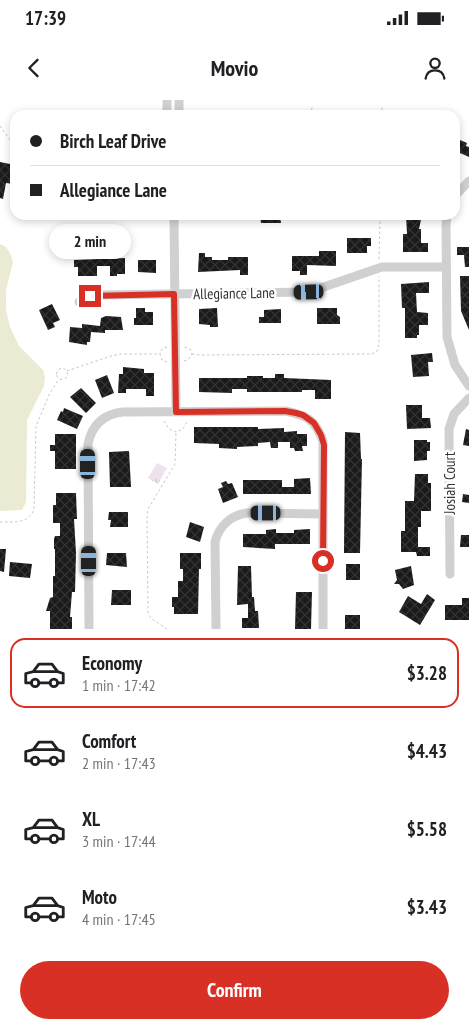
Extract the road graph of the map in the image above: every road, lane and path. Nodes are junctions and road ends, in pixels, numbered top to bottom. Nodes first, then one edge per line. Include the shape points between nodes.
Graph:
1 (382, 106) dead end
2 (312, 107) dead end
3 (312, 110) edge
4 (382, 110) edge
5 (0, 126) edge
6 (10, 140) edge
7 (174, 220) edge
8 (380, 220) edge
9 (447, 220) edge
10 (446, 267) junction
11 (379, 268) junction
12 (174, 294) junction
13 (79, 302) dead end
14 (168, 346) dead end
15 (183, 346) dead end
16 (160, 354) junction
17 (192, 354) junction
18 (171, 361) dead end
19 (181, 361) dead end
20 (67, 371) junction
21 (59, 378) junction
22 (469, 386) edge
23 (469, 398) edge
24 (176, 412) junction
25 (164, 416) dead end
26 (188, 417) dead end
27 (176, 432) junction
28 (324, 514) junction
29 (0, 522) edge
30 (450, 574) dead end
31 (216, 628) dead end
32 (89, 629) edge
33 (167, 629) edge
34 (323, 629) edge

1 - 4 path
2 - 3 path
5 - 6 path
7 - 12 street
8 - 11 path
9 - 10 street
10 - 11 street, Allegiance Lane
10 - 22 street via 448,342 455,365
11 - 12 street, Allegiance Lane via 309,292
11 - 17 path via 379,345 372,354
12 - 13 street, Allegiance Lane via 100,295
12 - 24 street
14 - 16 path
15 - 17 path
16 - 18 path via 162,360
16 - 20 path via 116,355
17 - 19 path via 188,360
20 - 21 path via 65,378
20 - 21 path via 57,370
21 - 29 path via 36,426 32,515 24,521
23 - 30 street, Josiah Court via 454,414 449,429
24 - 28 street via 285,411 308,418 323,441
24 - 32 street via 116,413 99,422 91,433 88,444
25 - 27 path via 166,426
26 - 27 path via 183,429
27 - 33 path via 175,464 147,517 148,614
28 - 31 street via 247,513 223,525 215,542
28 - 34 street

